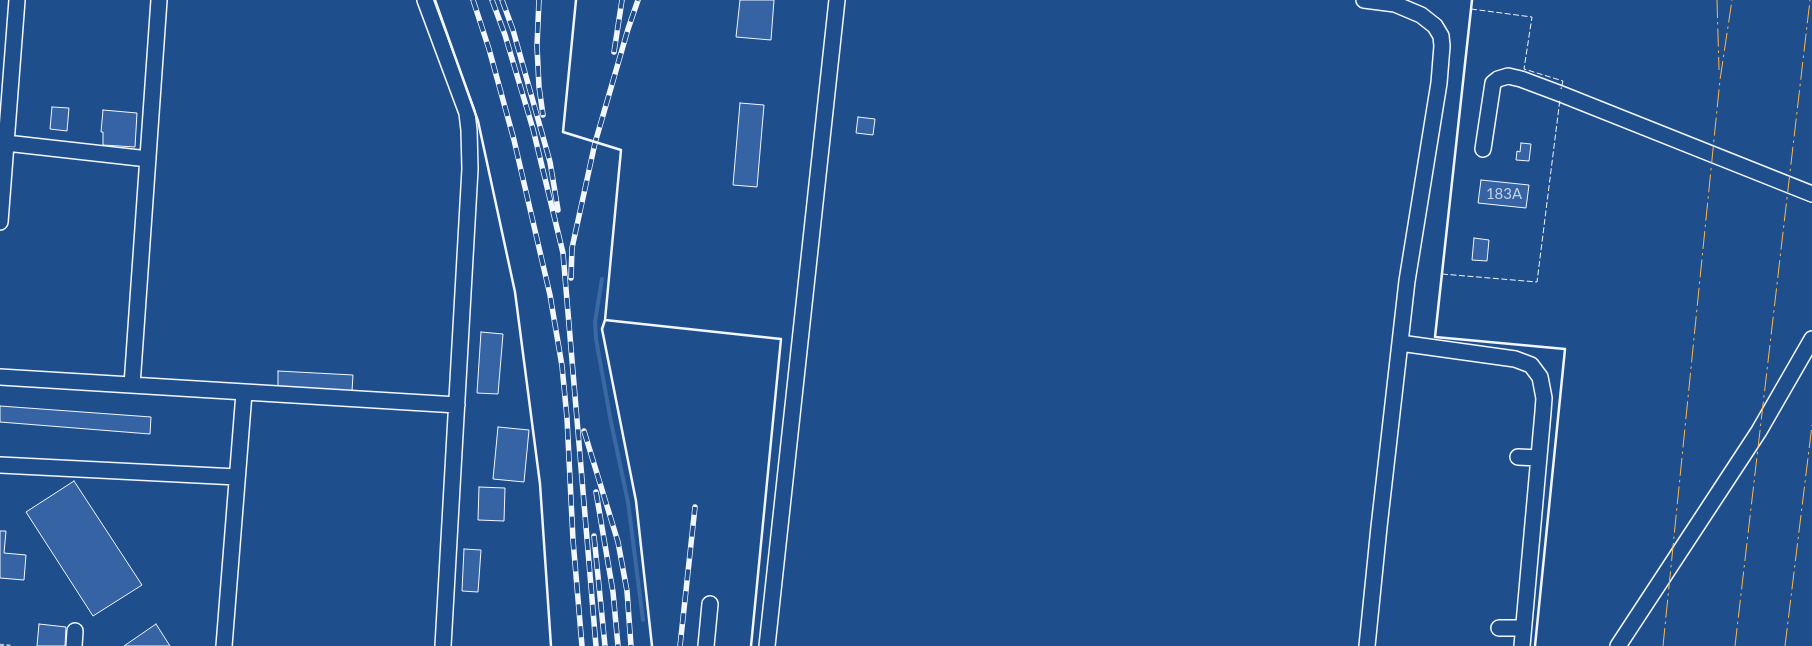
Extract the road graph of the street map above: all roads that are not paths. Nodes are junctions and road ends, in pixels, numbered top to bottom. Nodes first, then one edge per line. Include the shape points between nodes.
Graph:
1 (17, 0) edge
2 (159, 0) edge
3 (425, 0) edge
4 (837, 0) edge
5 (1364, 0) edge
6 (6, 143) junction
7 (1482, 149) dead end
8 (148, 159) junction
9 (1812, 194) edge
10 (0, 222) edge
11 (1812, 339) edge
12 (1400, 343) junction
13 (0, 377) edge
14 (132, 385) junction
15 (244, 392) junction
16 (457, 405) junction
17 (1518, 457) dead end
18 (1539, 458) junction
19 (0, 465) edge
20 (237, 477) junction
21 (710, 604) dead end
22 (1498, 628) dead end
23 (1523, 628) junction
24 (445, 641) edge
25 (224, 646) edge
26 (706, 646) edge
27 (767, 646) edge
28 (1367, 646) edge
29 (1522, 646) edge
30 (1618, 646) edge

1 - 6 lane
2 - 8 lane
3 - 16 lane via 467,113 469,130 470,169
4 - 27 lane
5 - 12 lane via 1395,4 1420,15 1435,26 1441,36 1439,83
6 - 8 lane
6 - 10 lane
7 - 9 lane via 1493,83 1508,76
8 - 14 lane
11 - 30 lane via 1759,431
12 - 18 lane via 1515,359 1531,365 1540,377 1544,398
12 - 28 lane
13 - 14 lane
14 - 15 lane
15 - 16 lane
15 - 20 lane
16 - 24 lane
17 - 18 lane
18 - 23 lane
19 - 20 lane
20 - 25 lane
21 - 26 lane
22 - 23 lane
23 - 29 lane

